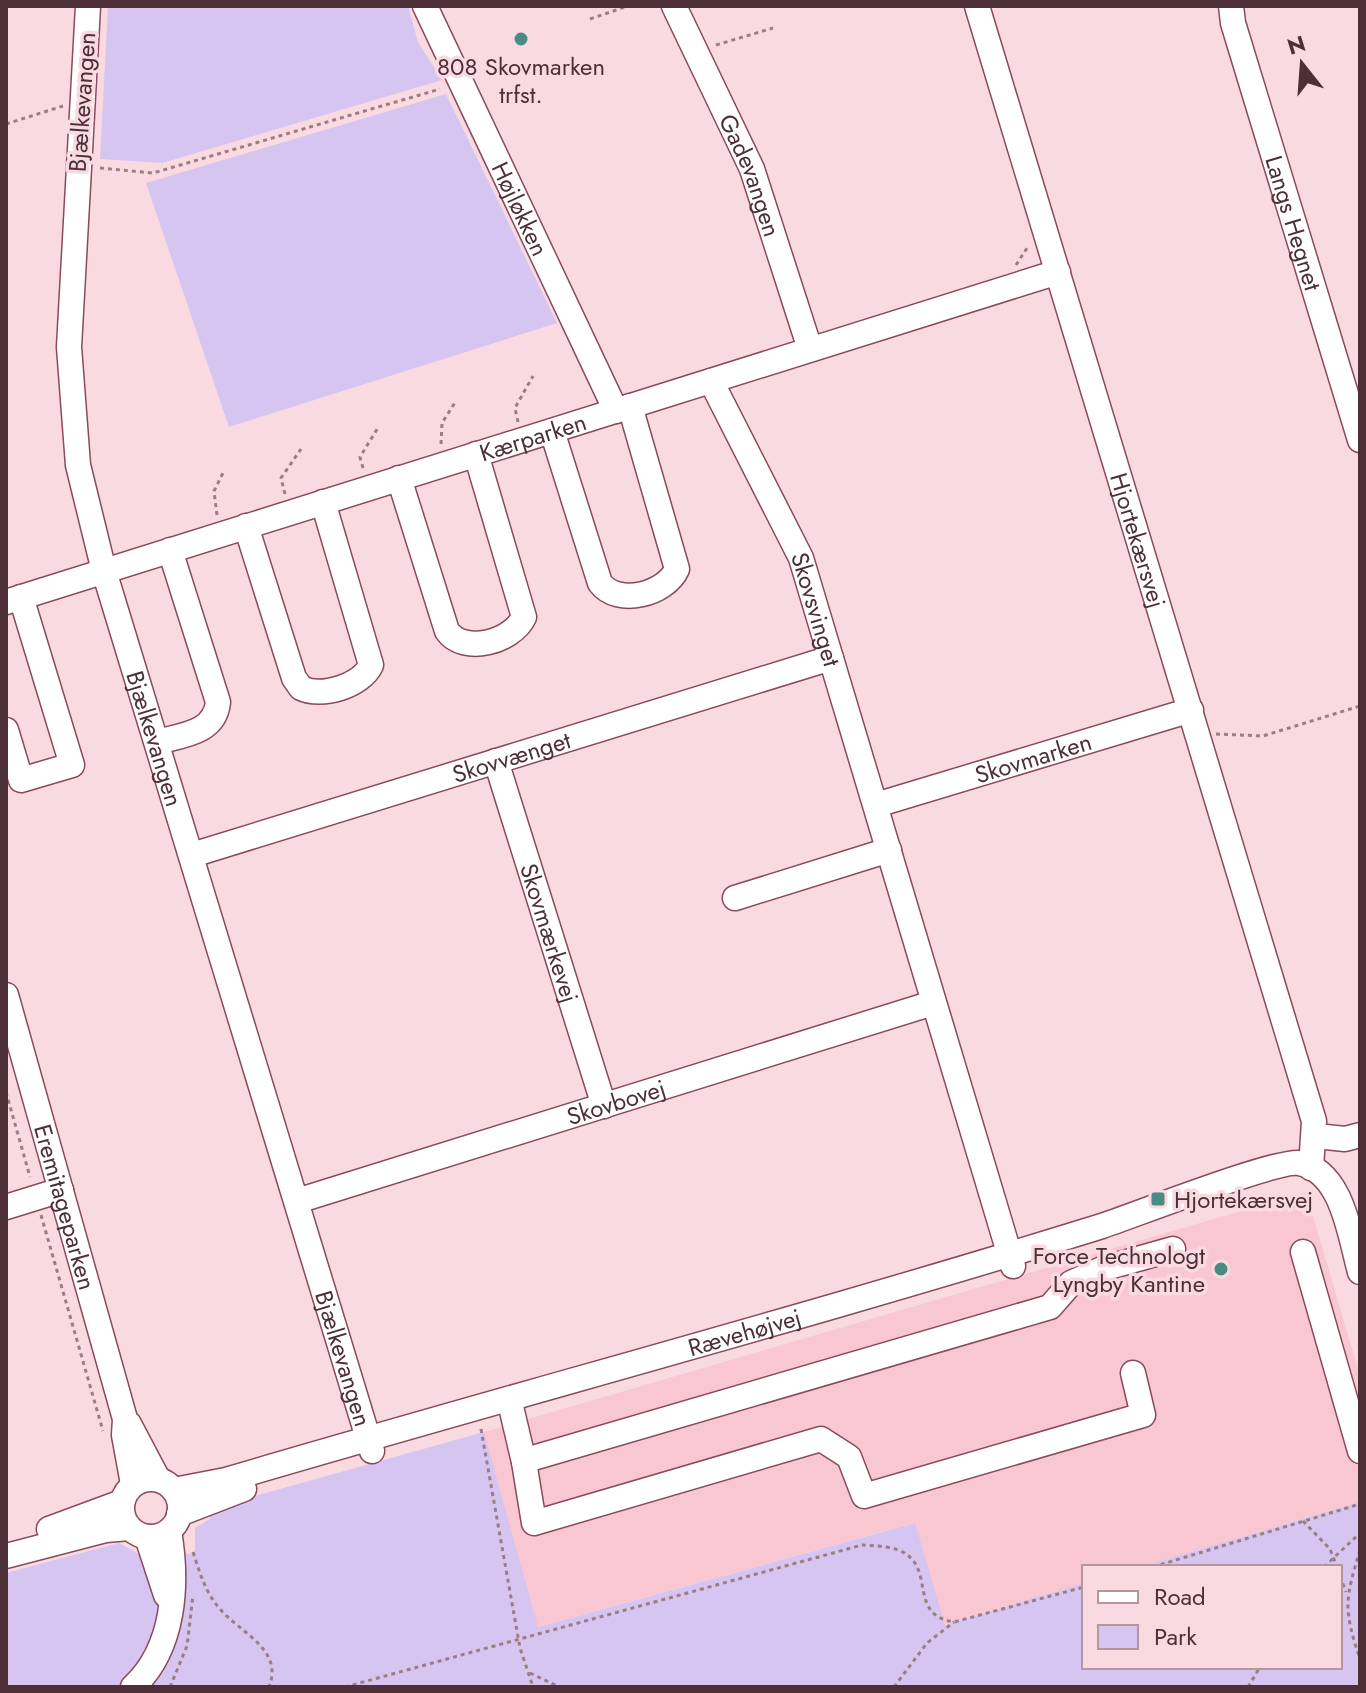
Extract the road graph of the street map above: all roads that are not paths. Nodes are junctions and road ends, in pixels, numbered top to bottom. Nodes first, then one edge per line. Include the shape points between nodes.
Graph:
1 (88, 6) edge
2 (425, 6) edge
3 (674, 6) edge
4 (977, 6) edge
5 (1231, 6) edge
6 (1058, 272) junction
7 (810, 349) junction
8 (711, 381) junction
9 (623, 409) junction
10 (552, 431) junction
11 (1360, 440) edge
12 (476, 454) junction
13 (399, 478) junction
14 (323, 502) junction
15 (246, 526) junction
16 (170, 550) junction
17 (104, 571) junction
18 (14, 599) edge
19 (831, 658) junction
20 (1195, 721) junction
21 (6, 730) edge
22 (157, 742) junction
23 (496, 761) junction
24 (876, 805) junction
25 (889, 850) junction
26 (192, 855) junction
27 (735, 898) dead end
28 (6, 995) edge
29 (933, 1003) junction
30 (604, 1106) junction
31 (1360, 1135) edge
32 (1316, 1136) junction
33 (1314, 1170) junction
34 (61, 1190) junction
35 (297, 1201) junction
36 (6, 1207) edge
37 (1163, 1218) junction
38 (1303, 1252) dead end
39 (1011, 1260) junction
40 (1360, 1272) edge
41 (1133, 1373) dead end
42 (512, 1411) junction
43 (125, 1419) junction
44 (1358, 1440) edge
45 (370, 1445) junction
46 (524, 1462) junction
47 (128, 1493) junction
48 (159, 1513) junction
49 (6, 1543) edge
50 (6, 1556) edge
51 (133, 1687) edge

1 - 17 street, Bjælkevangen via 69,347 72,413
2 - 9 street, Højløkken
3 - 7 street, Gadevangen via 752,169
4 - 6 street, Hjortekærsvej
5 - 11 street, Langs Hegnet
6 - 7 street, Kærparken
6 - 20 street, Hjortekærsvej
7 - 8 street, Kærparken
8 - 9 street, Kærparken
8 - 19 street, Skovsvinget via 793,539
9 - 10 street, Kærparken
9 - 10 street, Højløkken via 677,569 667,584 627,597 607,592 600,583
10 - 12 street, Kærparken
12 - 13 street, Kærparken
12 - 13 street via 524,617 513,632 474,645 453,640 447,631
13 - 14 street, Kærparken
14 - 15 street, Kærparken
14 - 15 street via 371,665 360,680 321,693 301,688 294,678
15 - 16 street, Kærparken
16 - 17 street, Kærparken
16 - 22 street via 218,702 217,714 203,729
17 - 18 street, Kærparken
17 - 22 street, Bjælkevangen
18 - 21 street via 72,765 21,780
19 - 23 street, Skovvænget
19 - 24 street, Skovsvinget
20 - 24 street, Skovmarken
20 - 32 street, Hjortekærsvej
22 - 26 street, Bjælkevangen
23 - 26 street, Skovvænget
23 - 30 street, Skovmærkevej
24 - 25 street, Skovsvinget
25 - 27 street
25 - 29 street, Skovsvinget
26 - 35 street, Bjælkevangen
28 - 34 street, Eremitageparken
29 - 30 street, Skovbovej
29 - 39 street, Skovsvinget
30 - 35 street, Skovbovej
31 - 32 street
32 - 33 street, Hjortekærsvej
33 - 37 street, Rævehøjvej
33 - 39 street, Rævehøjvej via 1298,1162 1275,1166
33 - 40 street via 1337,1197
34 - 36 street
34 - 43 street, Eremitageparken
35 - 45 street, Bjælkevangen
37 - 39 street, Rævehøjvej
37 - 46 street via 1174,1255 1102,1269 1071,1283 1050,1307
38 - 44 street
39 - 42 street, Rævehøjvej
39 - 45 street, Rævehøjvej
41 - 46 street via 1143,1415 864,1496 849,1457 821,1439 534,1523
42 - 45 street, Rævehøjvej
42 - 46 street
43 - 47 street, Eremitageparken
43 - 48 street, Eremitageparken
45 - 48 street, Rævehøjvej via 226,1480
47 - 48 street
47 - 48 street, Eremitageparken via 122,1516
47 - 49 street
48 - 50 street, Rævehøjvej
48 - 51 street via 169,1602 165,1640

